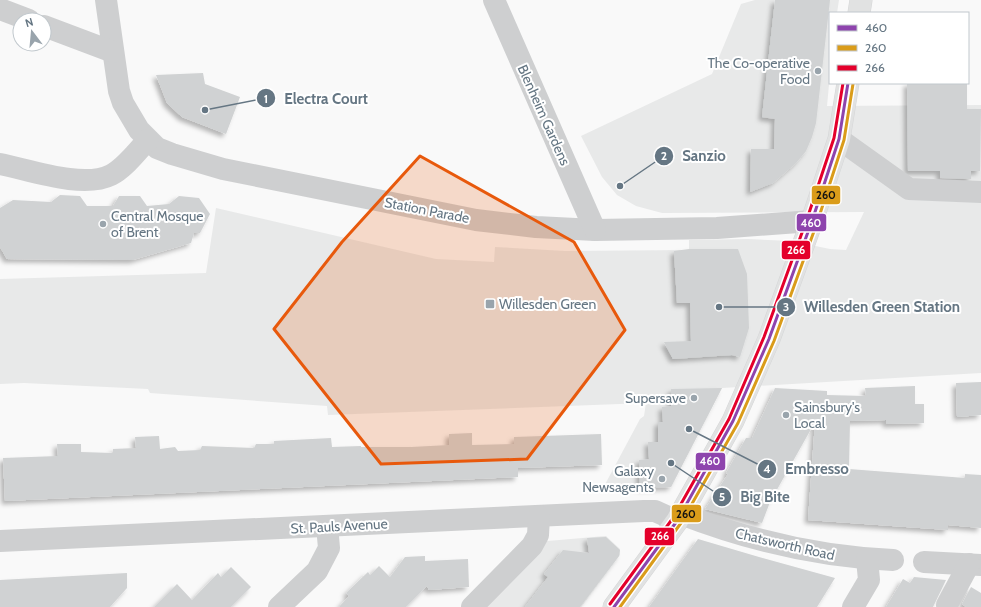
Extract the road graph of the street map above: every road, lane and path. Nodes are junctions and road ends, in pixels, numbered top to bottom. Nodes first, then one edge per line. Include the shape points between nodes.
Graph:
1 (106, 0) edge
2 (494, 0) edge
3 (861, 0) edge
4 (0, 9) edge
5 (859, 12) edge
6 (12, 14) edge
7 (52, 29) edge
8 (113, 52) junction
9 (848, 84) edge
10 (839, 139) junction
11 (148, 140) junction
12 (0, 164) edge
13 (981, 192) edge
14 (812, 222) junction
15 (596, 230) junction
16 (539, 516) junction
17 (679, 518) junction
18 (327, 526) junction
19 (0, 541) edge
20 (867, 559) junction
21 (893, 560) dead end
22 (924, 562) dead end
23 (975, 565) edge
24 (947, 604) dead end
25 (279, 607) edge
26 (472, 607) edge
27 (614, 607) edge
28 (853, 607) edge

1 - 8 street, Station Parade
2 - 15 street, Blenheim Gardens
3 - 5 main road
4 - 6 street
7 - 8 street
8 - 11 street, Station Parade via 123,103
9 - 10 main road
10 - 13 street via 909,190
10 - 14 main road
11 - 12 street via 123,167 94,181 76,180
11 - 15 street, Station Parade via 172,154 223,169 476,220
14 - 15 street, Station Parade via 717,228
14 - 17 main road via 769,339 733,421
16 - 17 street, St. Pauls Avenue via 655,511
16 - 18 street, St. Pauls Avenue
16 - 26 street via 538,535 532,546
17 - 20 street, Chatsworth Road via 830,556
17 - 27 main road
18 - 19 street, St. Pauls Avenue
18 - 25 street via 329,548 317,571
20 - 21 street, Chatsworth Road
20 - 28 street via 869,580
22 - 23 street
23 - 24 street

